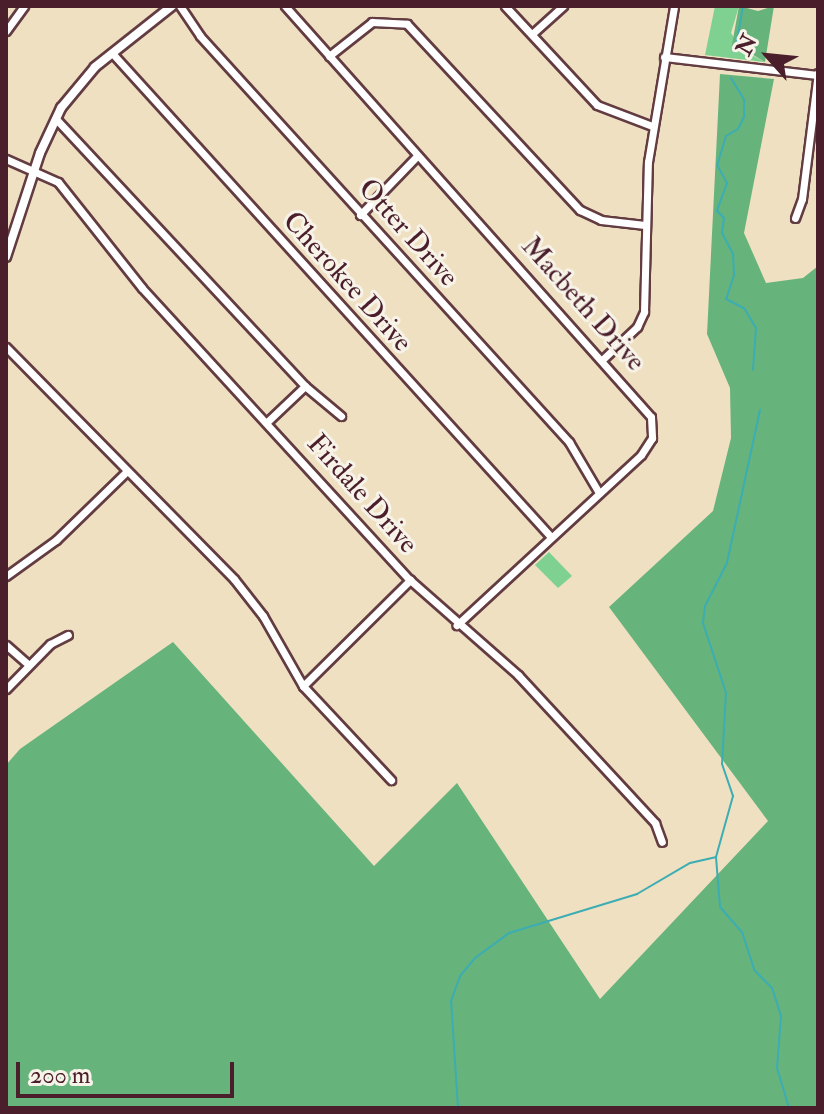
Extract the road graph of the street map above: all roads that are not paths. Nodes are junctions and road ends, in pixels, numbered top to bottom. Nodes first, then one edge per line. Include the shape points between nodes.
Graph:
1 (24, 6) edge
2 (172, 6) edge
3 (180, 6) edge
4 (285, 6) edge
5 (505, 6) edge
6 (563, 6) edge
7 (674, 6) edge
8 (6, 31) edge
9 (532, 34) junction
10 (112, 53) junction
11 (329, 56) junction
12 (664, 57) junction
13 (818, 73) edge
14 (816, 108) edge
15 (56, 119) junction
16 (652, 126) junction
17 (417, 156) junction
18 (6, 159) edge
19 (35, 171) junction
20 (360, 215) junction
21 (795, 218) dead end
22 (645, 225) junction
23 (6, 257) edge
24 (6, 347) edge
25 (603, 359) junction
26 (305, 386) junction
27 (341, 416) dead end
28 (267, 422) junction
29 (126, 472) junction
30 (599, 493) junction
31 (551, 537) junction
32 (6, 576) edge
33 (410, 580) junction
34 (457, 625) junction
35 (68, 635) dead end
36 (6, 645) edge
37 (28, 664) junction
38 (303, 686) junction
39 (6, 689) edge
40 (391, 780) dead end
41 (662, 842) dead end

1 - 8 street
2 - 10 street
3 - 20 street, Otter Drive via 200,36
4 - 11 street, Macbeth Drive
5 - 9 street
6 - 9 street
7 - 12 street
9 - 16 street via 597,105
10 - 15 street via 84,78
10 - 31 street, Cherokee Drive
11 - 17 street, Macbeth Drive
11 - 22 street via 372,22 407,24 580,210 601,220
12 - 13 street
12 - 16 street
13 - 14 street
14 - 21 street
15 - 19 street
15 - 26 street
16 - 22 street
17 - 20 street
17 - 25 street, Macbeth Drive
18 - 19 street, Firdale Drive
19 - 23 street
19 - 28 street, Firdale Drive via 64,188 142,288
20 - 30 street, Otter Drive via 569,442
22 - 25 street via 644,312 637,327
24 - 29 street
25 - 30 street, Macbeth Drive via 646,406 652,427 648,447
26 - 27 street
26 - 28 street
28 - 33 street, Firdale Drive
29 - 32 street via 56,540
29 - 38 street via 244,591
30 - 31 street, Macbeth Drive
31 - 34 street, Macbeth Drive
33 - 34 street, Firdale Drive
33 - 38 street
34 - 41 street, Firdale Drive via 518,675 655,823
35 - 37 street
36 - 37 street
37 - 39 street
38 - 40 street

